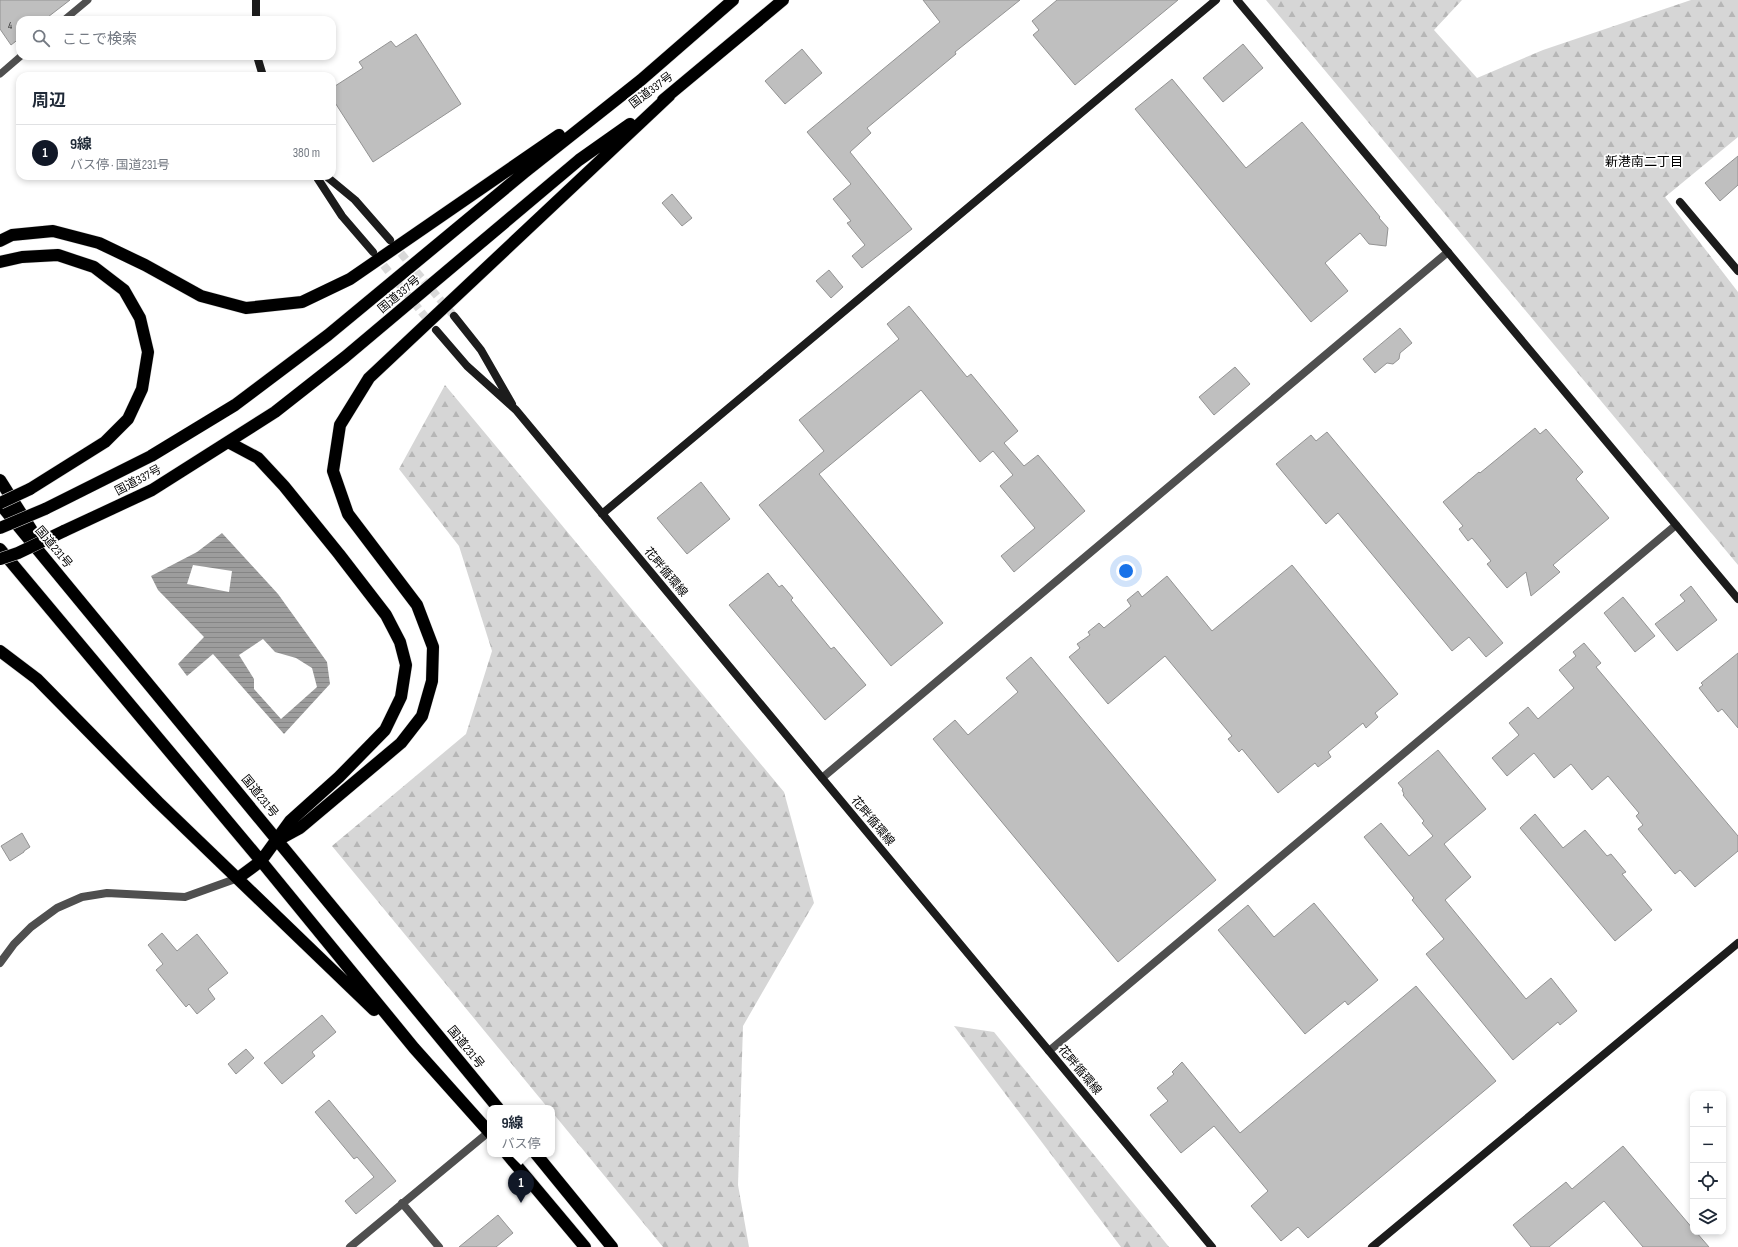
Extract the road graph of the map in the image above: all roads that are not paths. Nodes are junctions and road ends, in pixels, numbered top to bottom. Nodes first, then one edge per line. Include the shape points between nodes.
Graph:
1 (88, 0) edge
2 (256, 0) edge
3 (733, 0) edge
4 (783, 0) edge
5 (1216, 0) edge
6 (1237, 0) edge
7 (69, 16) edge
8 (256, 16) edge
9 (16, 60) edge
10 (258, 60) edge
11 (262, 72) edge
12 (0, 74) edge
13 (641, 80) junction
14 (669, 96) junction
15 (319, 180) edge
16 (331, 180) edge
17 (1680, 202) dead end
18 (390, 240) tunnel mouth
19 (0, 241) edge
20 (373, 252) tunnel mouth
21 (1448, 252) junction
22 (0, 262) edge
23 (1738, 271) edge
24 (454, 316) tunnel mouth
25 (436, 330) tunnel mouth
26 (516, 410) junction
27 (228, 442) junction
28 (0, 480) edge
29 (0, 504) edge
30 (602, 514) junction
31 (1676, 525) junction
32 (0, 528) edge
33 (0, 549) edge
34 (0, 559) edge
35 (61, 577) junction
36 (1738, 599) edge
37 (0, 651) edge
38 (822, 778) junction
39 (278, 840) junction
40 (261, 861) junction
41 (238, 878) junction
42 (1738, 943) edge
43 (0, 963) edge
44 (414, 1048) junction
45 (1049, 1051) junction
46 (496, 1105) edge
47 (487, 1129) edge
48 (487, 1134) edge
49 (510, 1157) edge
50 (538, 1157) edge
51 (402, 1204) junction
52 (350, 1247) edge
53 (438, 1247) edge
54 (585, 1247) edge
55 (612, 1247) edge
56 (1212, 1247) edge
57 (1372, 1247) edge

1 - 7 lane
2 - 8 street
3 - 13 highway, 国道337号
4 - 14 highway, 国道337号
5 - 30 street
6 - 21 street
9 - 12 lane
10 - 11 street
13 - 19 highway via 350,279 302,302 246,308 201,296 99,242 53,231 12,235
13 - 32 highway, 国道337号, bridge via 524,172 328,335 235,405 151,456 45,509
14 - 27 highway, 国道337号 via 580,160 345,357 275,412
14 - 39 highway via 369,378 340,424 333,471 348,514 417,605 433,647 432,681 422,716 401,743 300,828
15 - 20 street via 342,216
16 - 18 street via 355,200
17 - 23 street
21 - 31 street
21 - 38 street
22 - 29 highway, bridge via 22,257 58,255 94,267 124,290 140,318 148,352 142,389 128,419 105,442 30,489
24 - 26 street, 花畔循環線 via 481,350
25 - 26 street, 花畔循環線 via 467,366
26 - 30 street, 花畔循環線
27 - 34 highway, 国道337号, bridge via 152,490
27 - 39 highway via 258,458 339,554 386,615 400,642 406,664 402,697 385,730 339,777 290,821
28 - 35 highway
29 - 35 highway, 国道231号
30 - 38 street, 花畔循環線
31 - 36 street
31 - 45 street
33 - 40 highway
35 - 39 highway, 国道231号
37 - 41 highway via 36,679 158,802
38 - 45 street, 花畔循環線
39 - 40 highway
39 - 46 highway, 国道231号
40 - 41 highway
40 - 44 highway
41 - 43 street via 185,897 107,893 82,897 57,908 31,927
41 - 44 highway
42 - 57 street
44 - 47 highway
45 - 56 street, 花畔循環線
48 - 51 street
49 - 54 highway
50 - 55 highway
51 - 52 street
51 - 53 street

